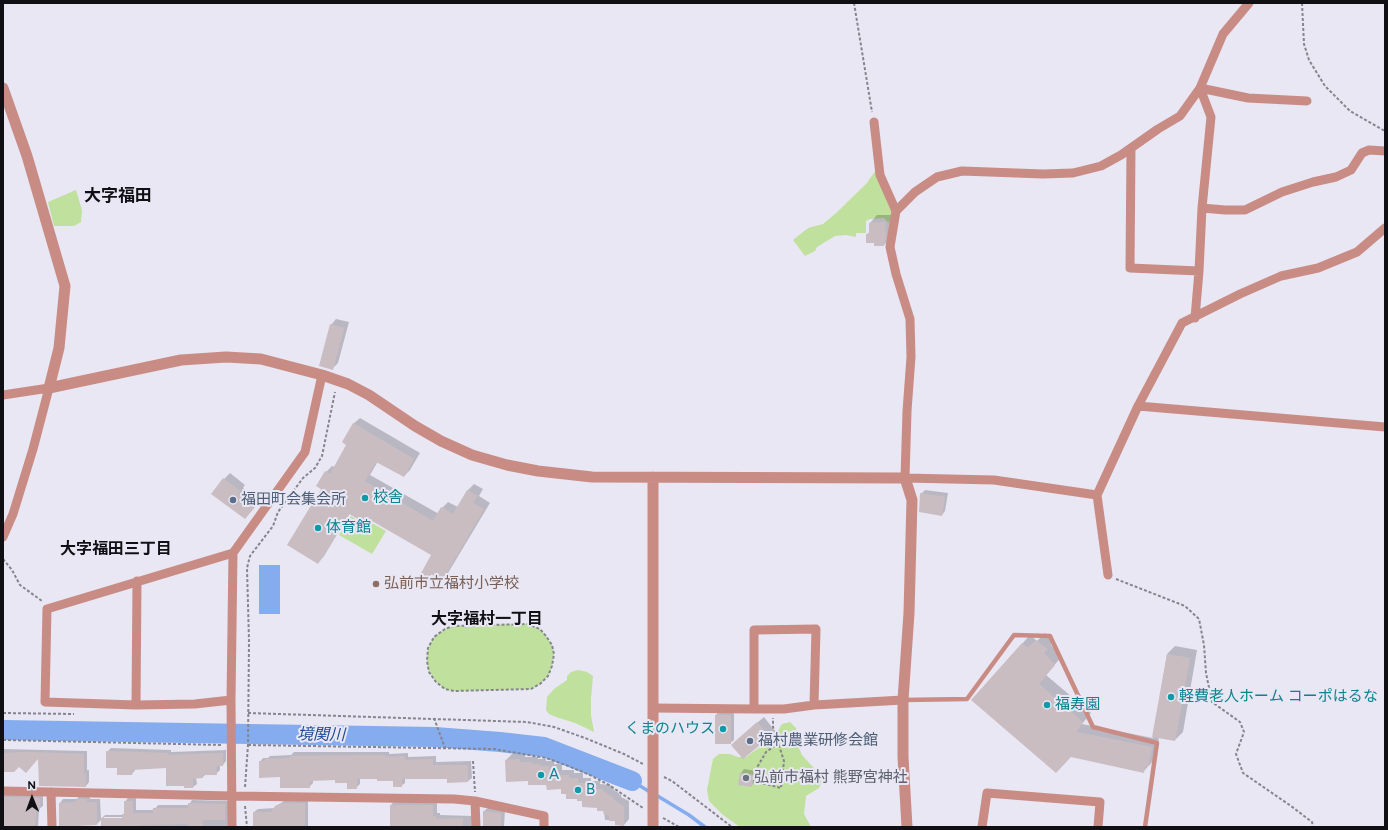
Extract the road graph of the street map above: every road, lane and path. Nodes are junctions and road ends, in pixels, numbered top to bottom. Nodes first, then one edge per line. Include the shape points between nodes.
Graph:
1 (854, 3) edge
2 (1249, 3) edge
3 (1302, 3) edge
4 (1200, 88) junction
5 (4, 93) edge
6 (1307, 101) dead end
7 (874, 122) joint
8 (1385, 132) edge
9 (1131, 148) junction
10 (1385, 151) edge
11 (1202, 208) junction
12 (896, 211) junction
13 (1385, 228) edge
14 (1199, 271) junction
15 (1195, 318) junction
16 (322, 375) junction
17 (49, 388) junction
18 (335, 390) dead end
19 (3, 395) edge
20 (1138, 406) junction
21 (1385, 427) edge
22 (653, 477) junction
23 (905, 478) junction
24 (1098, 495) junction
25 (3, 537) edge
26 (233, 553) junction
27 (3, 559) edge
28 (1108, 575) joint
29 (137, 581) junction
30 (47, 608) junction
31 (453, 626) joint
32 (231, 700) junction
33 (903, 700) junction
34 (136, 705) junction
35 (814, 705) junction
36 (653, 708) junction
37 (754, 709) junction
38 (772, 709) junction
39 (248, 713) junction
40 (434, 718) junction
41 (3, 740) edge
42 (779, 743) junction
43 (232, 745) junction
44 (248, 745) junction
45 (445, 748) junction
46 (473, 761) dead end
47 (755, 771) dead end
48 (653, 773) junction
49 (752, 781) dead end
50 (3, 791) edge
51 (245, 791) dead end
52 (51, 792) junction
53 (232, 796) junction
54 (475, 801) junction
55 (245, 802) dead end
56 (654, 811) junction
57 (52, 827) edge
58 (232, 827) edge
59 (247, 827) edge
60 (476, 827) edge
61 (544, 827) edge
62 (654, 827) edge
63 (680, 827) edge
64 (732, 827) edge
65 (907, 827) edge
66 (982, 827) edge
67 (1098, 827) edge
68 (1145, 827) edge
69 (1313, 827) edge

1 - 7 path
2 - 4 street via 1223,34
3 - 8 path via 1304,44 1309,60 1325,86 1350,111
4 - 6 street via 1248,98
4 - 9 street via 1180,116
4 - 11 street via 1211,117
5 - 17 street via 27,156 66,286 59,348
7 - 12 street via 880,175
9 - 12 street via 1101,166 1073,173 962,171 937,177 915,192
9 - 14 street via 1130,268
10 - 11 street via 1369,150 1362,153 1352,170 1282,192 1244,210
11 - 14 street
12 - 23 street via 890,247 910,318 911,357
13 - 15 street via 1357,252 1318,268 1281,276
14 - 15 street
15 - 20 street via 1182,324
16 - 17 street via 261,359 226,357 176,360
16 - 22 street via 369,395 415,426 472,455 507,465 566,475
16 - 26 street via 305,452
17 - 19 street
17 - 25 street via 33,450
18 - 39 path via 322,456 278,512 272,526 250,556 247,568
20 - 21 street
20 - 24 street
22 - 23 street
22 - 36 street
23 - 24 street via 994,480
23 - 33 street via 912,500 910,613
24 - 28 street
26 - 29 street
26 - 32 street
27 - 30 path via 20,585 42,601
28 - 69 path via 1185,606 1199,619 1212,702 1240,722 1244,732 1236,754 1243,773 1312,822
29 - 30 street
29 - 34 street
30 - 34 street via 45,702
31 - 31 path via 527,624 540,629 552,645 554,654 548,676 532,689 445,689 429,672 428,648 434,637
32 - 34 street via 195,704
32 - 43 street
33 - 35 street
33 - 65 street
33 - 68 lane via 968,699 1014,635 1050,636 1093,727 1158,743
35 - 37 street via 816,629 754,630
35 - 38 street
36 - 37 street
36 - 48 street
37 - 38 street
38 - 42 path
39 - 40 path
39 - 44 path
40 - 45 path
40 - 48 path via 527,722 554,727 624,754
41 - 43 path
42 - 47 path via 766,752
42 - 49 path via 784,761 781,788
43 - 53 street
44 - 45 path
44 - 51 path
45 - 56 path via 494,749 546,758 590,774 636,804
46 - 54 path
48 - 56 street
48 - 64 path via 672,781
50 - 52 street
52 - 53 street
52 - 57 street
53 - 54 street
53 - 58 street
54 - 60 street
54 - 61 street via 544,816
55 - 59 path
56 - 62 street
56 - 63 path
66 - 67 street via 987,792 1100,802

